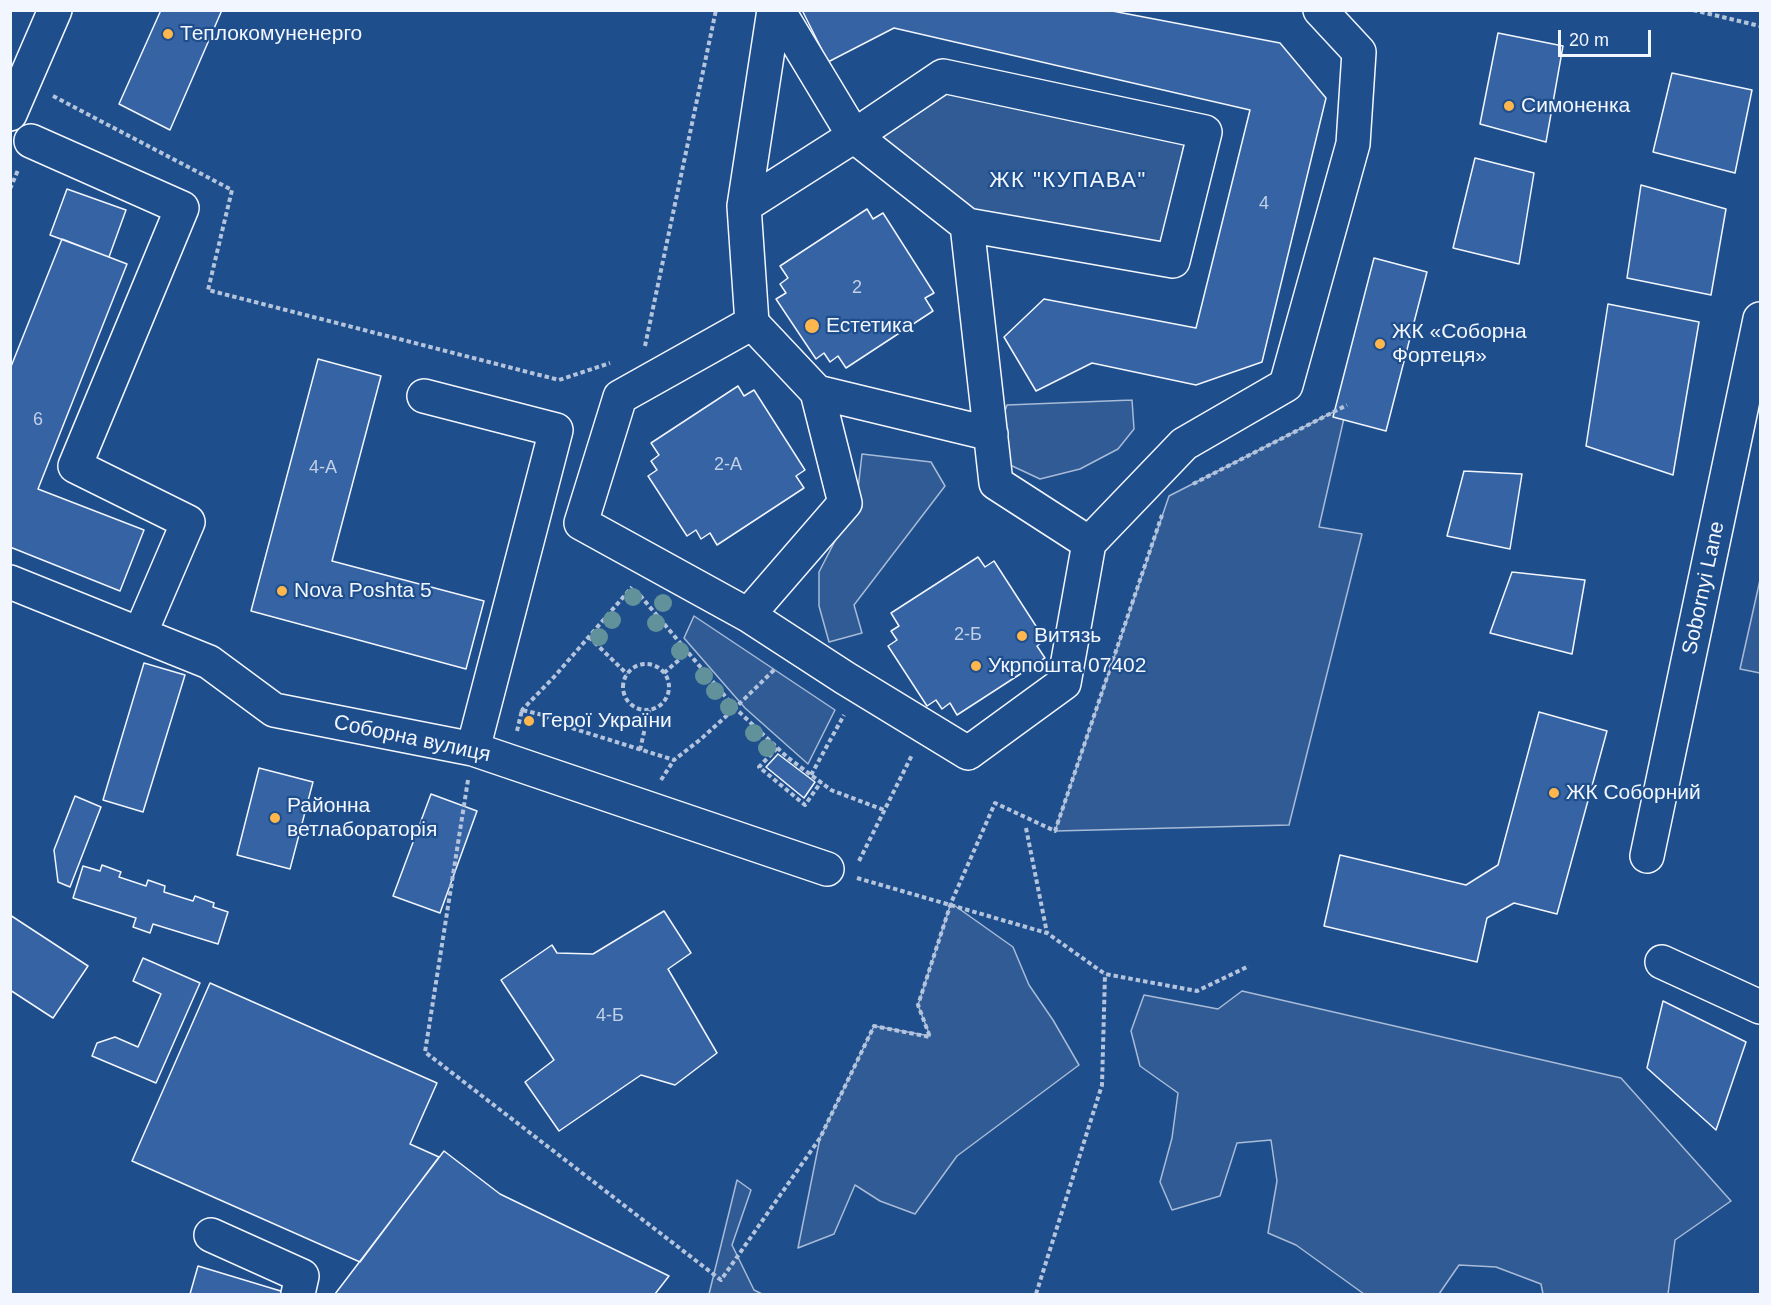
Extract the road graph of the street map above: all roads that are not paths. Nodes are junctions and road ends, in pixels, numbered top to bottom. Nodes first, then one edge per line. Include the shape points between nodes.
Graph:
1 (56, 10) edge
2 (776, 10) edge
3 (1320, 10) edge
4 (10, 114) edge
5 (854, 136) junction
6 (31, 141) road end
7 (744, 206) junction
8 (967, 225) junction
9 (1761, 319) edge
10 (752, 323) junction
11 (817, 392) junction
12 (424, 396) dead end
13 (991, 434) junction
14 (1089, 543) junction
15 (10, 582) edge
16 (748, 615) junction
17 (140, 634) junction
18 (473, 749) junction
19 (1647, 856) dead end
20 (839, 873) road end
21 (1662, 962) dead end
22 (1761, 1007) edge
23 (211, 1235) dead end
24 (298, 1294) edge

1 - 4 street
2 - 5 street
2 - 7 street
3 - 14 street via 1359,52 1353,144 1286,385 1184,444
5 - 7 street
5 - 8 street
5 - 8 street via 943,76 1205,132 1173,261
6 - 17 street via 182,208 75,466 188,522
7 - 10 street
8 - 13 street
9 - 19 street, Sobornyi Lane
10 - 11 street
10 - 16 street via 620,397 581,523
11 - 13 street
11 - 16 street via 845,503
12 - 18 street via 556,430
13 - 14 street via 996,483
14 - 16 street via 1064,683 968,753
15 - 17 street, Соборна вулиця
17 - 18 street, Соборна вулиця via 209,662 274,710
18 - 20 street, Соборна вулиця
21 - 22 street
23 - 24 street via 302,1276

